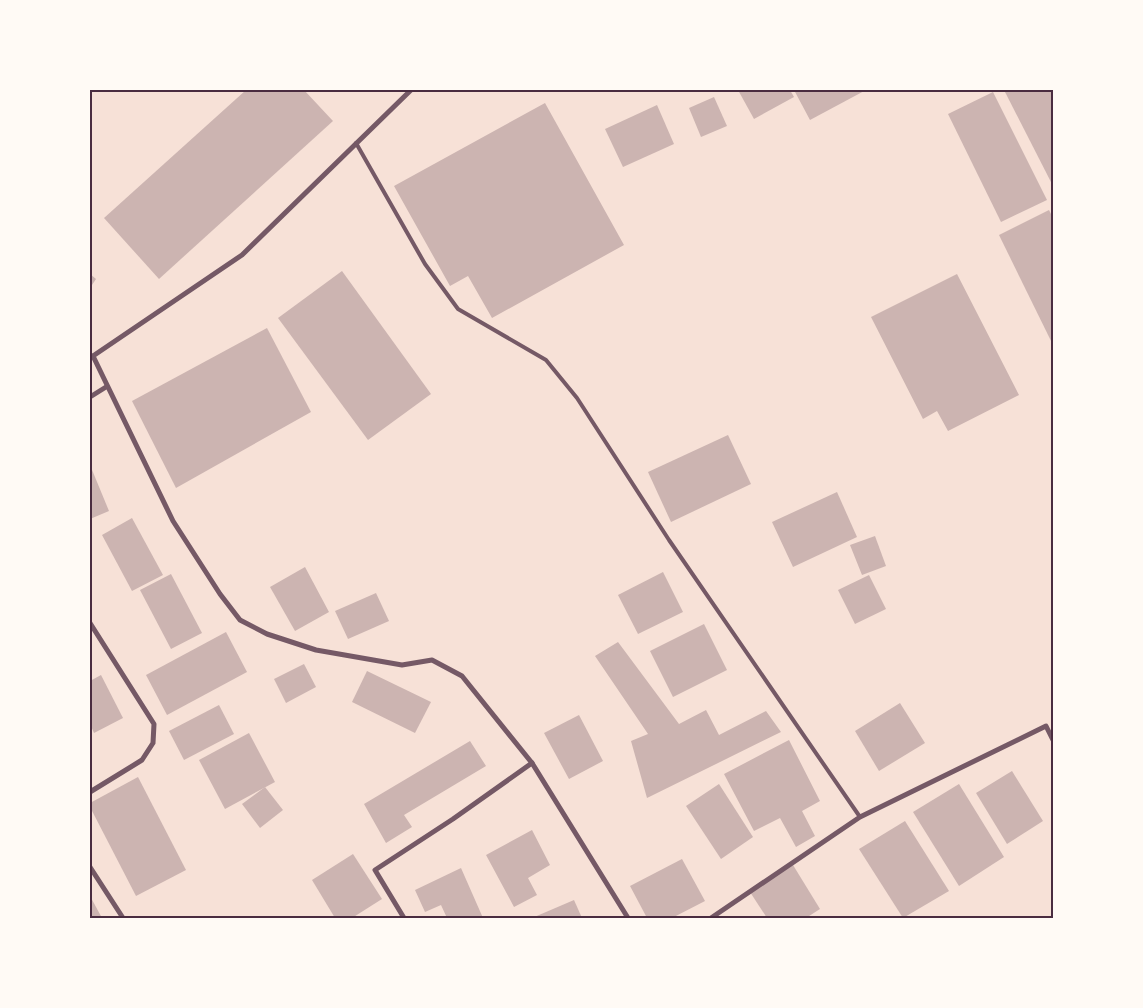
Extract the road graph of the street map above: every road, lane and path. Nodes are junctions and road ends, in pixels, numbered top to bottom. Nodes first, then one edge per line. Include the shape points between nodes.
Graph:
1 (411, 90) edge
2 (356, 143) junction
3 (91, 357) edge
4 (106, 388) junction
5 (90, 397) edge
6 (90, 622) edge
7 (1053, 740) edge
8 (532, 762) junction
9 (90, 792) edge
10 (860, 816) junction
11 (90, 867) edge
12 (123, 918) edge
13 (404, 918) edge
14 (628, 918) edge
15 (711, 918) edge

1 - 2 street
2 - 3 street via 242,255
2 - 10 lane via 425,264 458,309 546,360 576,398 668,540
3 - 4 street
4 - 5 street
4 - 8 street via 174,521 240,620 267,634 316,650 402,665 432,660 462,676
6 - 9 street via 154,724 153,743 142,760
7 - 10 street via 1046,726
8 - 13 street via 375,870
8 - 14 street
10 - 15 street
11 - 12 street

